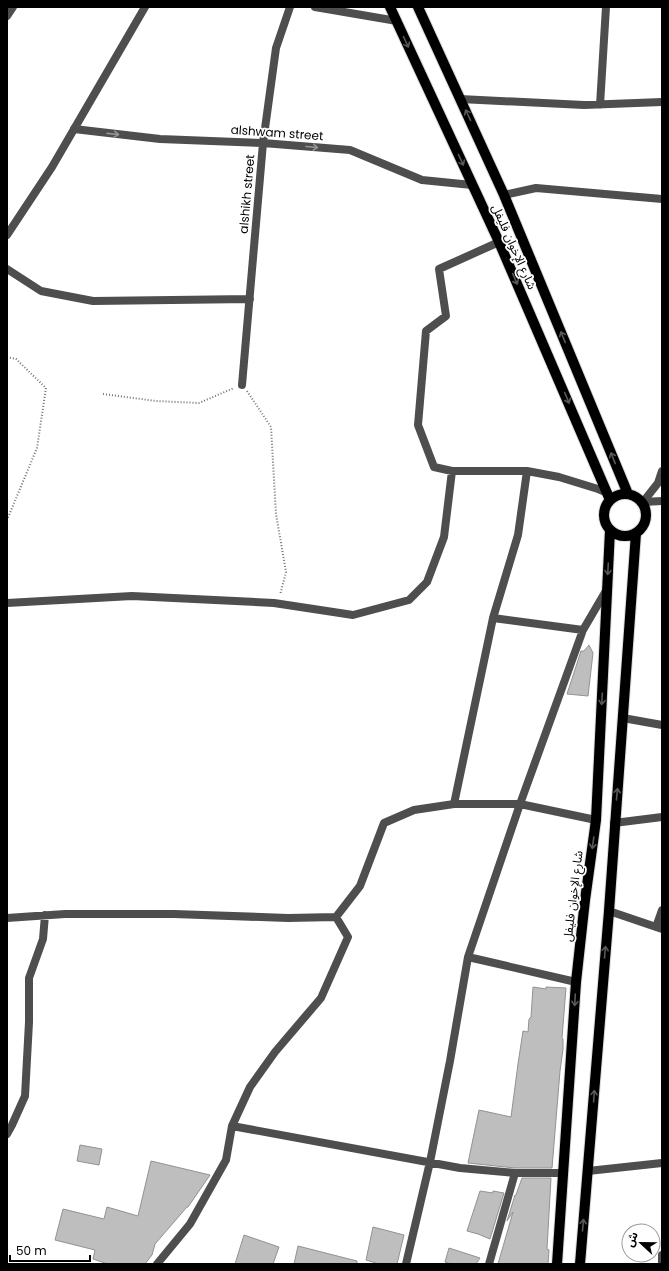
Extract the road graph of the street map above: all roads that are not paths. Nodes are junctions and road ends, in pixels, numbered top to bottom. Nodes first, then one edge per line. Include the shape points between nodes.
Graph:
1 (12, 7) edge
2 (145, 7) edge
3 (290, 7) edge
4 (314, 7) edge
5 (390, 7) edge
6 (418, 7) edge
7 (606, 7) edge
8 (7, 16) edge
9 (397, 21) junction
10 (460, 99) junction
11 (662, 102) edge
12 (600, 105) junction
13 (74, 129) junction
14 (264, 143) junction
15 (472, 185) junction
16 (504, 195) junction
17 (662, 199) edge
18 (8, 234) edge
19 (499, 242) junction
20 (7, 269) edge
21 (250, 299) junction
22 (242, 385) road end
23 (452, 471) junction
24 (527, 471) junction
25 (662, 471) edge
26 (628, 494) junction
27 (609, 497) junction
28 (662, 501) edge
29 (643, 502) junction
30 (610, 530) junction
31 (636, 533) junction
32 (607, 588) junction
33 (7, 603) edge
34 (493, 618) junction
35 (583, 630) junction
36 (623, 718) junction
37 (662, 725) edge
38 (454, 804) junction
39 (520, 804) junction
40 (662, 817) edge
41 (596, 820) junction
42 (614, 823) junction
43 (662, 910) edge
44 (608, 911) junction
45 (45, 915) junction
46 (336, 917) junction
47 (7, 918) edge
48 (659, 928) edge
49 (468, 957) junction
50 (576, 982) junction
51 (232, 1126) junction
52 (7, 1134) edge
53 (430, 1162) junction
54 (662, 1163) edge
55 (588, 1171) junction
56 (514, 1173) junction
57 (562, 1173) junction
58 (662, 1255) edge
59 (157, 1264) edge
60 (406, 1264) edge
61 (489, 1264) edge
62 (557, 1264) edge
63 (580, 1264) edge
64 (662, 1264) edge

1 - 8 street
2 - 13 street
3 - 14 street, alshikh street via 276,48
4 - 9 street
5 - 9 main road, شارع الإخوان فليفل
6 - 10 main road, شارع الإخوان فليفل
7 - 12 street
9 -> 15 main road, شارع الإخوان فليفل
10 - 12 street
16 -> 10 main road, شارع الإخوان فليفل
11 - 12 street
13 -> 14 street, alshwam street via 160,139
13 - 18 street
14 -> 15 street, alshwam street via 350,150 422,180
14 - 21 street, alshikh street
15 - 19 main road, شارع الإخوان فليفل
16 - 17 street via 536,188
26 -> 16 main road, شارع الإخوان فليفل
19 - 23 street via 440,269 446,316 426,332 418,425 434,467
19 -> 27 main road, شارع الإخوان فليفل
20 - 21 street via 41,291 92,301
21 - 22 street, alshikh street
23 - 24 street
23 - 33 street via 444,537 427,582 409,600 353,615 278,604 132,596
24 - 27 street via 559,477 598,489
24 - 34 street via 518,535
25 - 29 street via 658,483
26 - 27 main road
26 - 29 main road
27 - 30 main road via 604,519
28 - 29 street
29 - 31 main road via 646,519
30 - 31 main road via 623,536
30 -> 32 main road, شارع الإخوان فليفل
31 - 36 main road
32 - 35 street
32 -> 41 main road, شارع الإخوان فليفل
34 - 35 street
34 - 38 street
35 - 39 street
36 - 37 street
42 -> 36 main road
38 - 39 street
38 - 46 street via 414,810 384,823 360,886
39 - 41 street
39 - 49 street
40 - 42 street
41 -> 50 main road, شارع الإخوان فليفل
42 - 44 main road
43 - 48 street
44 - 48 street
55 -> 44 main road
45 - 46 street
45 - 47 street
45 - 52 street via 44,939 29,978 25,1096
46 - 51 street via 348,937 321,998 275,1052 250,1087
49 - 50 street
49 - 53 street
50 -> 57 main road, شارع الإخوان فليفل
51 - 53 street
51 - 59 street via 226,1160 190,1224
53 - 56 street via 460,1168
53 - 60 street
54 - 55 street
63 -> 55 main road
56 - 57 street
56 - 61 street
57 - 62 main road, شارع الإخوان فليفل
58 - 64 street

